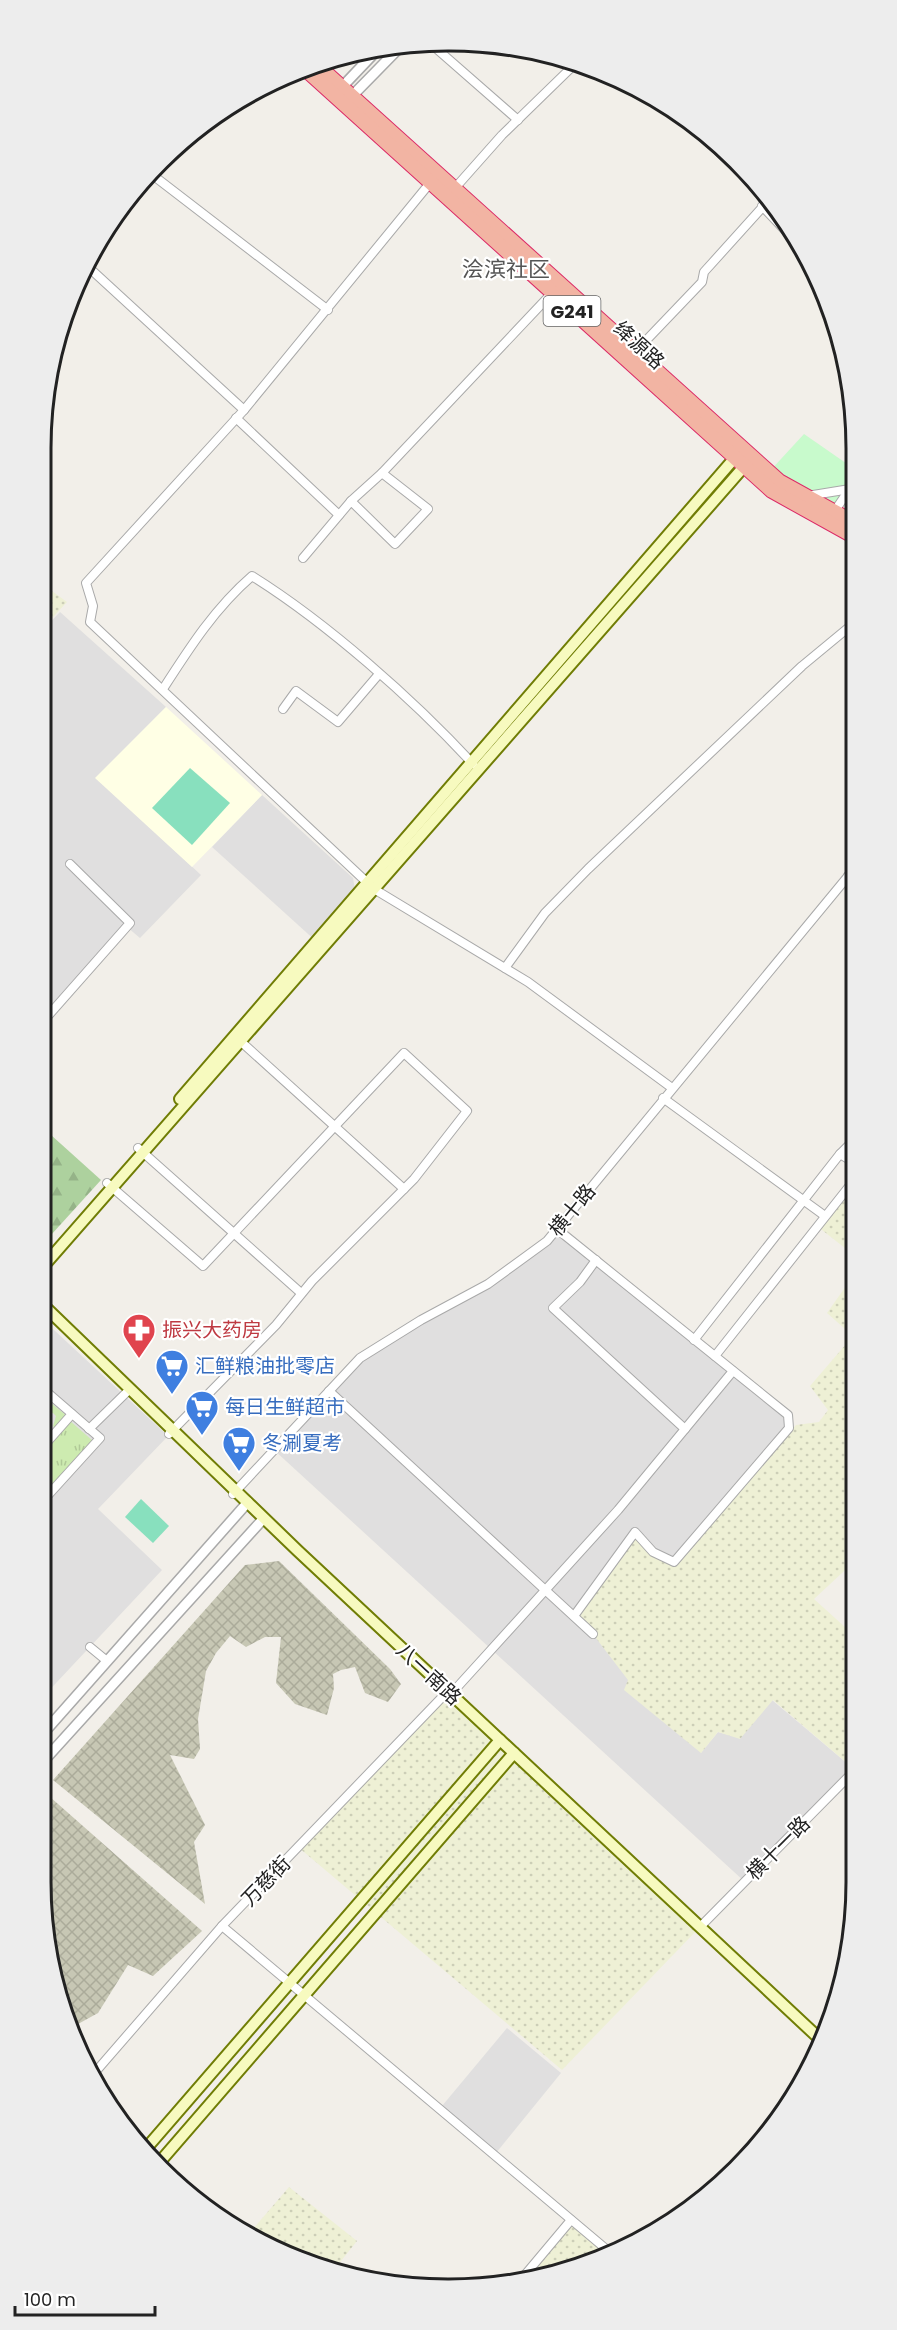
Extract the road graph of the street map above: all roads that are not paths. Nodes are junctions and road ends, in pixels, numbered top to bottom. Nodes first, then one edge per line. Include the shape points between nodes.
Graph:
1 (440, 51) edge
2 (390, 55) edge
3 (371, 59) edge
4 (569, 70) edge
5 (324, 71) edge
6 (312, 75) edge
7 (347, 92) junction
8 (518, 120) junction
9 (157, 178) edge
10 (430, 183) junction
11 (455, 188) junction
12 (762, 206) joint
13 (767, 211) edge
14 (93, 271) edge
15 (552, 293) junction
16 (328, 310) junction
17 (635, 352) junction
18 (244, 410) junction
19 (236, 418) junction
20 (744, 458) junction
21 (382, 473) junction
22 (846, 488) edge
23 (846, 495) edge
24 (805, 496) junction
25 (351, 501) junction
26 (834, 512) junction
27 (339, 515) junction
28 (846, 518) edge
29 (846, 532) edge
30 (303, 558) dead end
31 (846, 630) edge
32 (379, 675) junction
33 (163, 689) junction
34 (283, 709) dead end
35 (475, 766) junction
36 (69, 864) dead end
37 (846, 883) edge
38 (371, 886) junction
39 (505, 968) junction
40 (51, 1014) edge
41 (238, 1039) junction
42 (672, 1088) junction
43 (663, 1098) junction
44 (335, 1126) junction
45 (846, 1148) edge
46 (141, 1150) junction
47 (840, 1154) junction
48 (846, 1158) edge
49 (110, 1185) junction
50 (404, 1189) junction
51 (846, 1190) edge
52 (802, 1201) junction
53 (825, 1216) junction
54 (557, 1229) junction
55 (234, 1233) junction
56 (51, 1248) edge
57 (51, 1257) edge
58 (596, 1260) junction
59 (301, 1293) junction
60 (51, 1313) edge
61 (51, 1319) edge
62 (694, 1340) junction
63 (715, 1356) junction
64 (733, 1371) junction
65 (128, 1391) junction
66 (329, 1391) junction
67 (51, 1396) edge
68 (72, 1414) junction
69 (89, 1429) junction
70 (685, 1429) junction
71 (171, 1432) junction
72 (51, 1438) edge
73 (51, 1490) edge
74 (234, 1492) junction
75 (246, 1504) junction
76 (262, 1519) junction
77 (546, 1590) junction
78 (574, 1616) junction
79 (593, 1634) dead end
80 (90, 1647) dead end
81 (107, 1661) junction
82 (448, 1693) junction
83 (51, 1725) edge
84 (499, 1742) junction
85 (51, 1753) edge
86 (513, 1755) junction
87 (846, 1779) edge
88 (222, 1926) junction
89 (700, 1927) junction
90 (290, 1983) junction
91 (304, 1996) junction
92 (816, 2035) edge
93 (813, 2041) edge
94 (98, 2069) edge
95 (150, 2144) edge
96 (163, 2158) edge
97 (571, 2220) junction
98 (604, 2247) edge
99 (529, 2270) edge

1 - 8 street
2 - 7 street
3 - 7 street
4 - 8 street
5 - 7 highway, 绛源路 / G241
6 - 10 highway, 绛源路 / G241
7 - 11 highway, 绛源路 / G241
8 - 11 street
9 - 16 street
10 - 15 highway, 绛源路 / G241
10 - 16 street
11 - 17 highway, 绛源路 / G241
12 - 13 street
12 - 17 street via 704,272 702,282
14 - 18 street
15 - 20 highway, 绛源路 / G241
15 - 21 street
16 - 18 street
17 - 20 highway, 绛源路 / G241
18 - 19 street
19 - 27 street
19 - 33 street via 86,583 93,606 90,622
20 - 24 highway, 绛源路 / G241
20 - 29 highway, 绛源路 / G241 via 772,492
20 - 35 main road
21 - 25 street
21 - 25 street via 428,509 395,544
22 - 24 street
23 - 26 street
24 - 26 highway, 绛源路 / G241
25 - 27 street
26 - 28 highway, 绛源路 / G241
27 - 30 street
31 - 39 street via 802,666 588,869 544,913
32 - 33 street via 252,576 228,597 198,635
32 - 34 street via 338,722 296,691
32 - 35 street
33 - 38 street
35 - 38 main road
36 - 40 street via 130,922
37 - 42 street, 横十路
38 - 39 street
38 - 41 main road
39 - 42 street
41 - 44 street
41 - 46 main road
42 - 43 street, 横十路
43 - 52 street
43 - 54 street, 横十路
44 - 50 street
44 - 50 street via 404,1053 419,1066 467,1111
44 - 55 street
45 - 47 street
46 - 49 main road
46 - 55 street
47 - 48 street
47 - 52 street
49 - 55 street via 203,1266
49 - 56 main road
49 - 57 main road
50 - 59 street
51 - 53 street
52 - 53 street
52 - 62 street
53 - 63 street
54 - 58 street
54 - 66 street, 横十路 via 547,1241 488,1284 360,1358
55 - 59 street
58 - 62 street
58 - 70 street via 553,1308
59 - 71 street via 276,1325
60 - 65 main road, 八一南路
61 - 65 main road, 八一南路
62 - 63 street
63 - 64 street
64 - 70 street, 万慈街
64 - 78 street via 788,1415 789,1428 674,1562 653,1552 635,1532
65 - 69 street
65 - 71 main road, 八一南路
66 - 74 street, 横十路
66 - 77 street
67 - 68 street
68 - 69 street
68 - 72 street
69 - 73 street via 100,1438
70 - 77 street, 万慈街
71 - 74 main road, 八一南路
74 - 75 main road, 八一南路
75 - 76 main road, 八一南路
75 - 81 street
76 - 82 main road, 八一南路
76 - 85 street
77 - 78 street
77 - 82 street, 万慈街
78 - 79 street
80 - 81 street
81 - 83 street
82 - 84 main road, 八一南路
82 - 88 street, 万慈街
84 - 86 main road, 八一南路
84 - 90 main road
86 - 89 main road, 八一南路
86 - 91 main road
86 - 93 main road, 八一南路
87 - 89 street, 横十一路
88 - 90 street
88 - 94 street, 万慈街
89 - 92 main road, 八一南路
90 - 91 street
90 - 95 main road
91 - 96 main road
91 - 97 street
97 - 98 street
97 - 99 street

